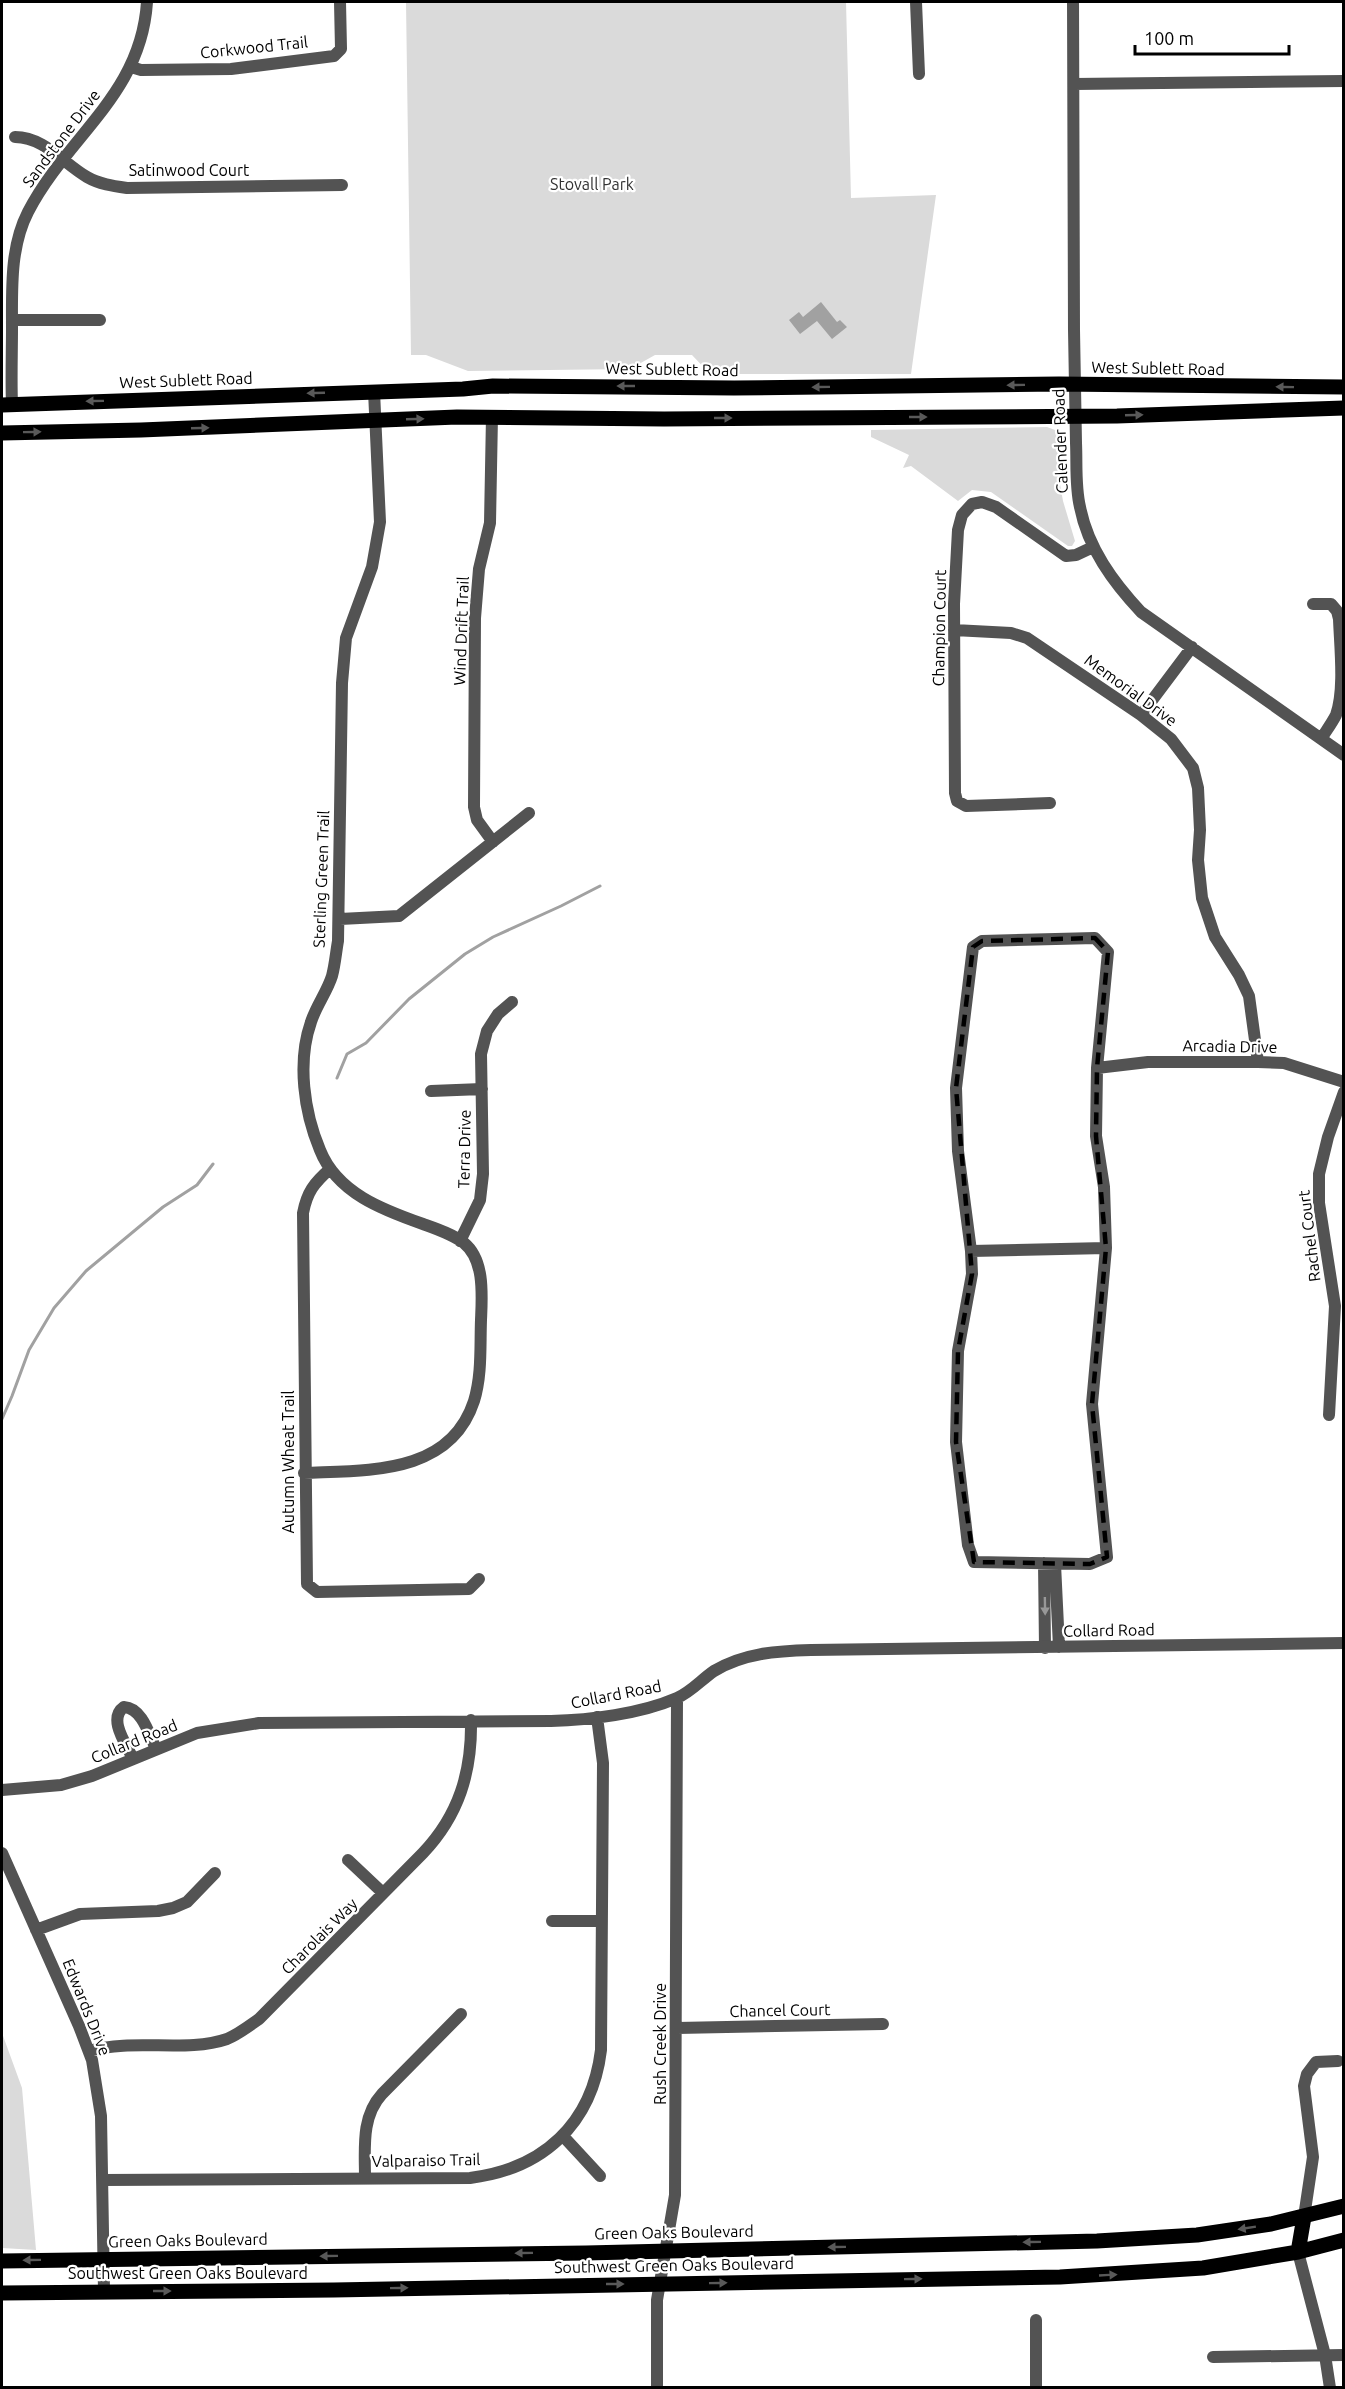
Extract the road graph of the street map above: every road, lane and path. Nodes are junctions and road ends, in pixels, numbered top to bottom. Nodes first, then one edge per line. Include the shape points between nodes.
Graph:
1 (147, 2) edge
2 (340, 2) edge
3 (916, 2) edge
4 (1073, 2) edge
5 (131, 67) junction
6 (919, 74) dead end
7 (1344, 81) edge
8 (1074, 84) junction
9 (15, 137) dead end
10 (63, 160) junction
11 (342, 185) dead end
12 (12, 320) junction
13 (100, 320) dead end
14 (1075, 385) junction
15 (1344, 387) edge
16 (374, 391) junction
17 (7, 405) edge
18 (1344, 408) edge
19 (1076, 415) junction
20 (492, 417) junction
21 (375, 420) junction
22 (2, 433) edge
23 (1093, 547) junction
24 (1314, 604) dead end
25 (954, 630) junction
26 (1192, 647) junction
27 (1141, 716) junction
28 (1321, 739) junction
29 (1344, 755) edge
30 (1050, 803) dead end
31 (529, 813) dead end
32 (493, 842) junction
33 (340, 919) junction
34 (512, 1002) dead end
35 (1258, 1062) junction
36 (1096, 1068) junction
37 (1344, 1082) edge
38 (482, 1089) junction
39 (431, 1091) dead end
40 (1344, 1092) edge
41 (330, 1169) junction
42 (460, 1241) junction
43 (1106, 1248) junction
44 (971, 1251) junction
45 (1329, 1415) dead end
46 (304, 1473) junction
47 (1050, 1564) junction
48 (479, 1579) dead end
49 (1344, 1643) edge
50 (1059, 1647) junction
51 (1045, 1648) junction
52 (676, 1698) junction
53 (597, 1717) junction
54 (471, 1720) junction
55 (156, 1749) junction
56 (134, 1759) junction
57 (2, 1790) edge
58 (2, 1852) edge
59 (348, 1860) dead end
60 (215, 1874) dead end
61 (383, 1893) junction
62 (552, 1921) dead end
63 (601, 1921) junction
64 (36, 1930) junction
65 (461, 2014) dead end
66 (883, 2024) dead end
67 (677, 2028) junction
68 (89, 2051) junction
69 (1338, 2061) dead end
70 (563, 2136) junction
71 (600, 2176) dead end
72 (365, 2178) junction
73 (102, 2180) junction
74 (1344, 2206) edge
75 (1304, 2217) junction
76 (1344, 2240) edge
77 (666, 2251) junction
78 (1299, 2252) junction
79 (103, 2259) junction
80 (2, 2261) edge
81 (660, 2284) junction
82 (104, 2291) junction
83 (3, 2292) edge
84 (1036, 2320) dead end
85 (1324, 2355) junction
86 (1344, 2355) edge
87 (1214, 2357) dead end
88 (657, 2388) edge
89 (1036, 2388) edge
90 (1330, 2388) edge

1 - 5 street, Sandstone Drive
2 - 5 street, Corkwood Trail via 342,49 334,56 231,69
3 - 6 street
4 - 8 street, Calender Road
5 - 10 street, Sandstone Drive via 110,101
7 - 8 street
8 - 14 street, Calender Road
9 - 10 street, Satinwood Court via 38,141
10 - 11 street, Satinwood Court via 88,178 127,188
10 - 12 street, Sandstone Drive via 21,228 14,259
12 - 13 street
12 - 17 street, Sandstone Drive
15 -> 14 main road, West Sublett Road
14 -> 16 main road, West Sublett Road via 493,386
14 - 19 street, Calender Road
16 -> 17 main road, West Sublett Road
16 - 21 street, Sterling Green Trail
19 -> 18 main road
20 -> 19 main road
19 - 23 street, Calender Road via 1079,507
21 -> 20 main road
20 - 32 street, Wind Drift Trail via 490,523 479,569 475,618 474,807 477,820
22 -> 21 main road
21 - 33 street, Sterling Green Trail via 380,522 372,567 346,638 342,683
23 - 25 street, Champion Court via 1066,556 996,507 982,502 972,504 962,515 958,530
23 - 26 street, Calender Road via 1123,593 1141,612
24 - 28 street via 1331,604 1339,620 1340,699
25 - 27 street, Memorial Drive via 1011,633 1027,638
25 - 30 street, Champion Court via 957,801 966,806
26 - 27 street
26 - 28 street, Calender Road
27 - 35 street, Memorial Drive via 1170,739 1192,768 1198,788 1202,898 1215,937 1249,996
28 - 29 street, Calender Road
31 - 32 street
32 - 33 street via 399,916
33 - 41 street, Sterling Green Trail via 331,978 311,1022 304,1054 307,1110
34 - 38 street, Terra Drive via 487,1031 481,1054
35 - 36 street, Arcadia Drive via 1148,1062
35 - 37 street, Arcadia Drive via 1284,1064
36 - 43 street via 1096,1136 1104,1187
36 - 44 street via 1108,952 1095,938 982,941 973,947 956,1088 958,1151
38 - 39 street, Terra Drive
38 - 42 street, Terra Drive via 480,1200
40 - 45 street, Rachel Court via 1319,1174 1319,1203 1335,1306
41 - 42 street, Sterling Green Trail via 371,1204
41 - 46 street, Autumn Wheat Trail via 306,1198 303,1213
42 - 46 street, Sterling Green Trail via 475,1257 482,1296 479,1377 462,1427 443,1446 408,1464 363,1471
43 - 44 street
43 - 47 street via 1092,1404 1107,1557 1090,1564
44 - 47 street via 972,1274 958,1351 956,1442 968,1545 974,1562
46 - 48 street, Autumn Wheat Trail via 305,1576 307,1584 317,1592 470,1589
47 - 50 street
47 -> 51 street
49 - 50 street, Collard Road
50 - 51 street, Collard Road
51 - 52 street, Collard Road via 757,1654 719,1669
52 - 53 street, Collard Road
52 - 67 street, Rush Creek Drive
53 - 54 street, Collard Road
53 - 63 street, Valparaiso Trail via 603,1763
54 - 55 street, Collard Road via 259,1723 197,1733
54 - 61 street, Charolais Way via 469,1765 454,1810 432,1844
55 - 56 street, Collard Road
55 - 56 street via 138,1713 124,1707 118,1711 116,1720
56 - 57 street, Collard Road via 61,1785
58 - 64 street, Edwards Drive
59 - 61 street
60 - 64 street via 187,1902 173,1908 80,1914
61 - 68 street, Charolais Way via 259,2019 238,2034 206,2043 120,2045
62 - 63 street
63 - 70 street, Valparaiso Trail via 602,2039 598,2073 587,2101
64 - 68 street, Edwards Drive
65 - 72 street via 371,2108 366,2129
66 - 67 street, Chancel Court
67 - 77 street, Rush Creek Drive via 675,2195
68 - 73 street, Edwards Drive via 100,2106
69 - 75 street via 1316,2062 1304,2086 1313,2157
70 - 71 street
70 - 72 street, Valparaiso Trail via 536,2157 500,2173 470,2178
72 - 73 street, Valparaiso Trail
73 - 79 street, Edwards Drive
74 - 75 main road, Green Oaks Boulevard
75 -> 77 main road, Green Oaks Boulevard via 1197,2235 1097,2241
75 - 78 main road
76 - 78 main road, Southwest Green Oaks Boulevard
77 -> 79 main road, Green Oaks Boulevard
77 - 81 street, Rush Creek Drive
81 -> 78 main road, Southwest Green Oaks Boulevard via 1166,2272
78 - 85 street
79 -> 80 main road, Green Oaks Boulevard
79 - 82 street, Edwards Drive
82 -> 81 main road, Southwest Green Oaks Boulevard
81 - 88 street, Rush Creek Drive via 656,2309
82 - 83 main road, Southwest Green Oaks Boulevard
84 - 89 street
85 - 86 street
85 - 87 street
85 - 90 street

